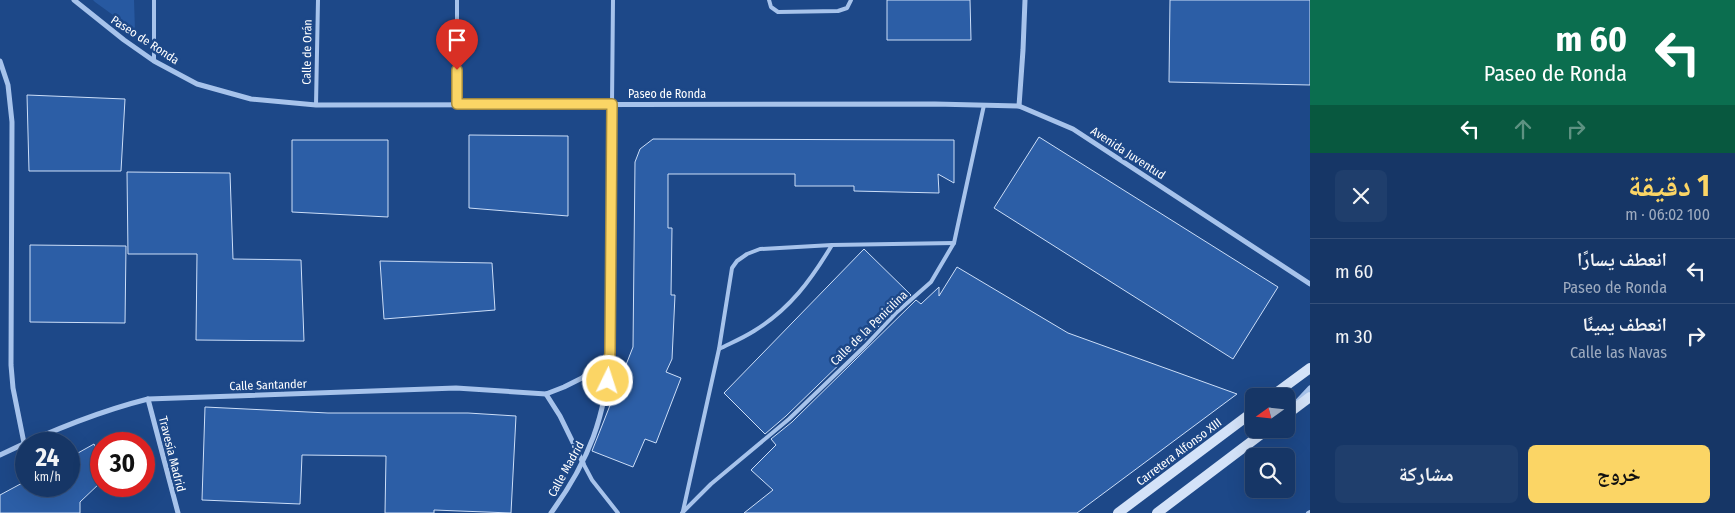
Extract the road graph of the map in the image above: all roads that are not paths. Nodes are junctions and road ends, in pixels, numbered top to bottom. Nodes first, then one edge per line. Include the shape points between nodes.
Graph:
1 (74, 0) edge
2 (154, 0) edge
3 (318, 0) edge
4 (457, 0) edge
5 (613, 0) edge
6 (769, 0) edge
7 (851, 0) edge
8 (1025, 0) edge
9 (0, 61) edge
10 (154, 61) junction
11 (457, 104) junction
12 (612, 104) junction
13 (316, 105) junction
14 (984, 105) junction
15 (1019, 106) junction
16 (954, 243) junction
17 (832, 245) junction
18 (1310, 284) edge
19 (719, 348) junction
20 (610, 352) junction
21 (1310, 368) edge
22 (1283, 388) edge
23 (1310, 388) edge
24 (546, 394) junction
25 (1310, 397) edge
26 (148, 399) junction
27 (1295, 405) edge
28 (1295, 408) edge
29 (1245, 418) edge
30 (22, 432) edge
31 (50, 432) edge
32 (1256, 438) edge
33 (15, 448) edge
34 (0, 455) edge
35 (582, 464) junction
36 (178, 513) edge
37 (551, 513) edge
38 (618, 513) edge
39 (682, 513) edge
40 (1118, 513) edge
41 (1157, 513) edge

1 - 10 street, Paseo de Ronda
2 - 10 lane
3 - 13 lane, Calle de Orán
4 - 11 lane
5 - 12 lane
6 - 7 lane via 778,12 838,11 847,8
8 - 15 street
9 - 30 street via 8,85 12,122 11,365
10 - 13 street, Paseo de Ronda via 198,84 251,99
11 - 12 street, Paseo de Ronda
11 - 13 street, Paseo de Ronda
12 - 14 street, Paseo de Ronda
12 - 20 street, Calle Madrid
14 - 15 street, Paseo de Ronda
14 - 16 lane, Calle de la Penicilina
15 - 18 street, Avenida Juventud via 1073,129
16 - 17 lane
16 - 39 lane, Calle de la Penicilina via 930,282 789,419 711,484
17 - 19 lane via 812,278 785,308 754,331
17 - 19 lane via 760,249 737,261 732,268
19 - 39 lane
20 - 24 street, Calle Santander via 582,378
20 - 35 street, Calle Madrid via 602,409
21 - 22 street
23 - 27 street
24 - 26 street, Calle Santander via 456,388
24 - 35 street
25 - 28 street
26 - 31 street, Calle Santander via 80,419
26 - 36 street, Travesía Madrid
29 - 40 street, Carretera Alfonso XIII
32 - 41 street
33 - 34 street, Calle Santander
35 - 37 street, Calle Madrid
35 - 38 lane

